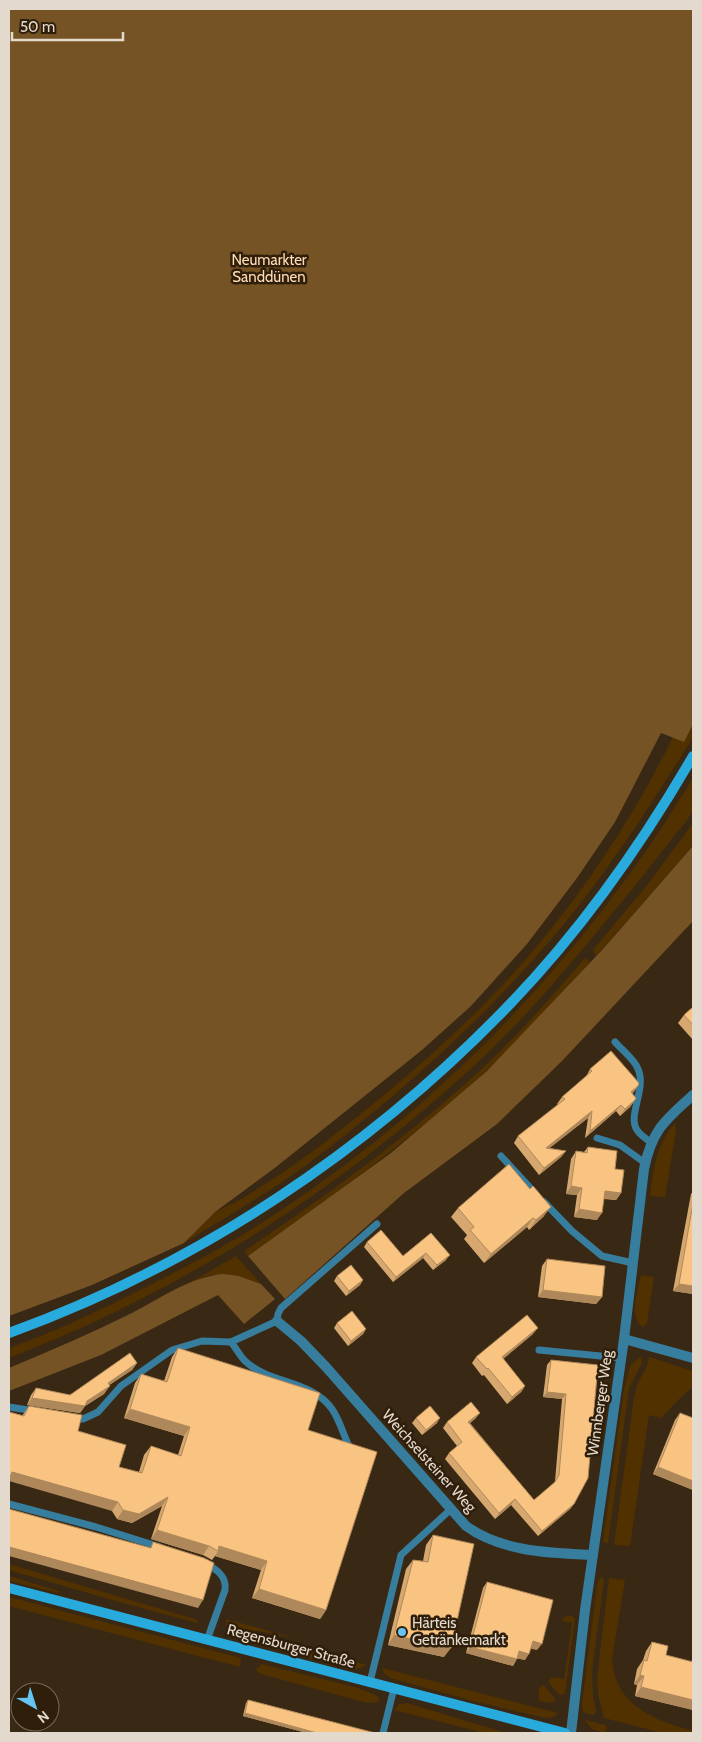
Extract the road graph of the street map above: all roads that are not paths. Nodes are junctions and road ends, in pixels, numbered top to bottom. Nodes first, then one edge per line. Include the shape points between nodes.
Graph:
1 (693, 756) edge
2 (615, 1042) dead end
3 (693, 1095) edge
4 (597, 1138) edge
5 (652, 1143) junction
6 (501, 1156) dead end
7 (645, 1163) junction
8 (377, 1224) dead end
9 (634, 1263) junction
10 (277, 1321) junction
11 (9, 1333) edge
12 (624, 1339) junction
13 (232, 1342) junction
14 (539, 1350) dead end
15 (621, 1358) junction
16 (693, 1358) edge
17 (9, 1407) edge
18 (41, 1413) edge
19 (68, 1418) edge
20 (348, 1444) edge
21 (9, 1504) edge
22 (450, 1510) junction
23 (166, 1549) edge
24 (593, 1555) junction
25 (201, 1560) edge
26 (9, 1588) edge
27 (207, 1640) junction
28 (370, 1682) junction
29 (394, 1688) junction
30 (383, 1733) edge
31 (565, 1733) edge
32 (572, 1733) edge

1 - 11 main road via 636,848 552,957 471,1043 404,1104 282,1194 198,1247 86,1302
2 - 5 lane via 638,1068 641,1081 633,1121 637,1130
3 - 5 street, Winnberger Weg via 662,1123
4 - 7 lane via 620,1144
5 - 7 street, Winnberger Weg
6 - 9 lane via 572,1231 602,1256
7 - 9 street, Winnberger Weg
8 - 10 lane via 282,1308
9 - 12 street, Winnberger Weg
10 - 13 lane
10 - 22 street, Weichselsteiner Weg via 326,1367
12 - 15 street, Winnberger Weg
12 - 16 street
13 - 19 lane via 202,1342 172,1350 121,1386 98,1412 83,1419
13 - 20 lane via 245,1362 321,1398 332,1409
14 - 15 lane
15 - 24 street, Winnberger Weg
17 - 18 lane
21 - 23 lane
22 - 24 street, Weichselsteiner Weg via 466,1526 490,1540 532,1550
22 - 28 lane via 401,1555
24 - 32 street, Winnberger Weg
25 - 27 lane via 221,1574 226,1582
26 - 27 main road, Regensburger Straße
27 - 28 main road, Regensburger Straße
28 - 29 main road, Regensburger Straße
29 - 30 lane
29 - 31 main road, Regensburger Straße

